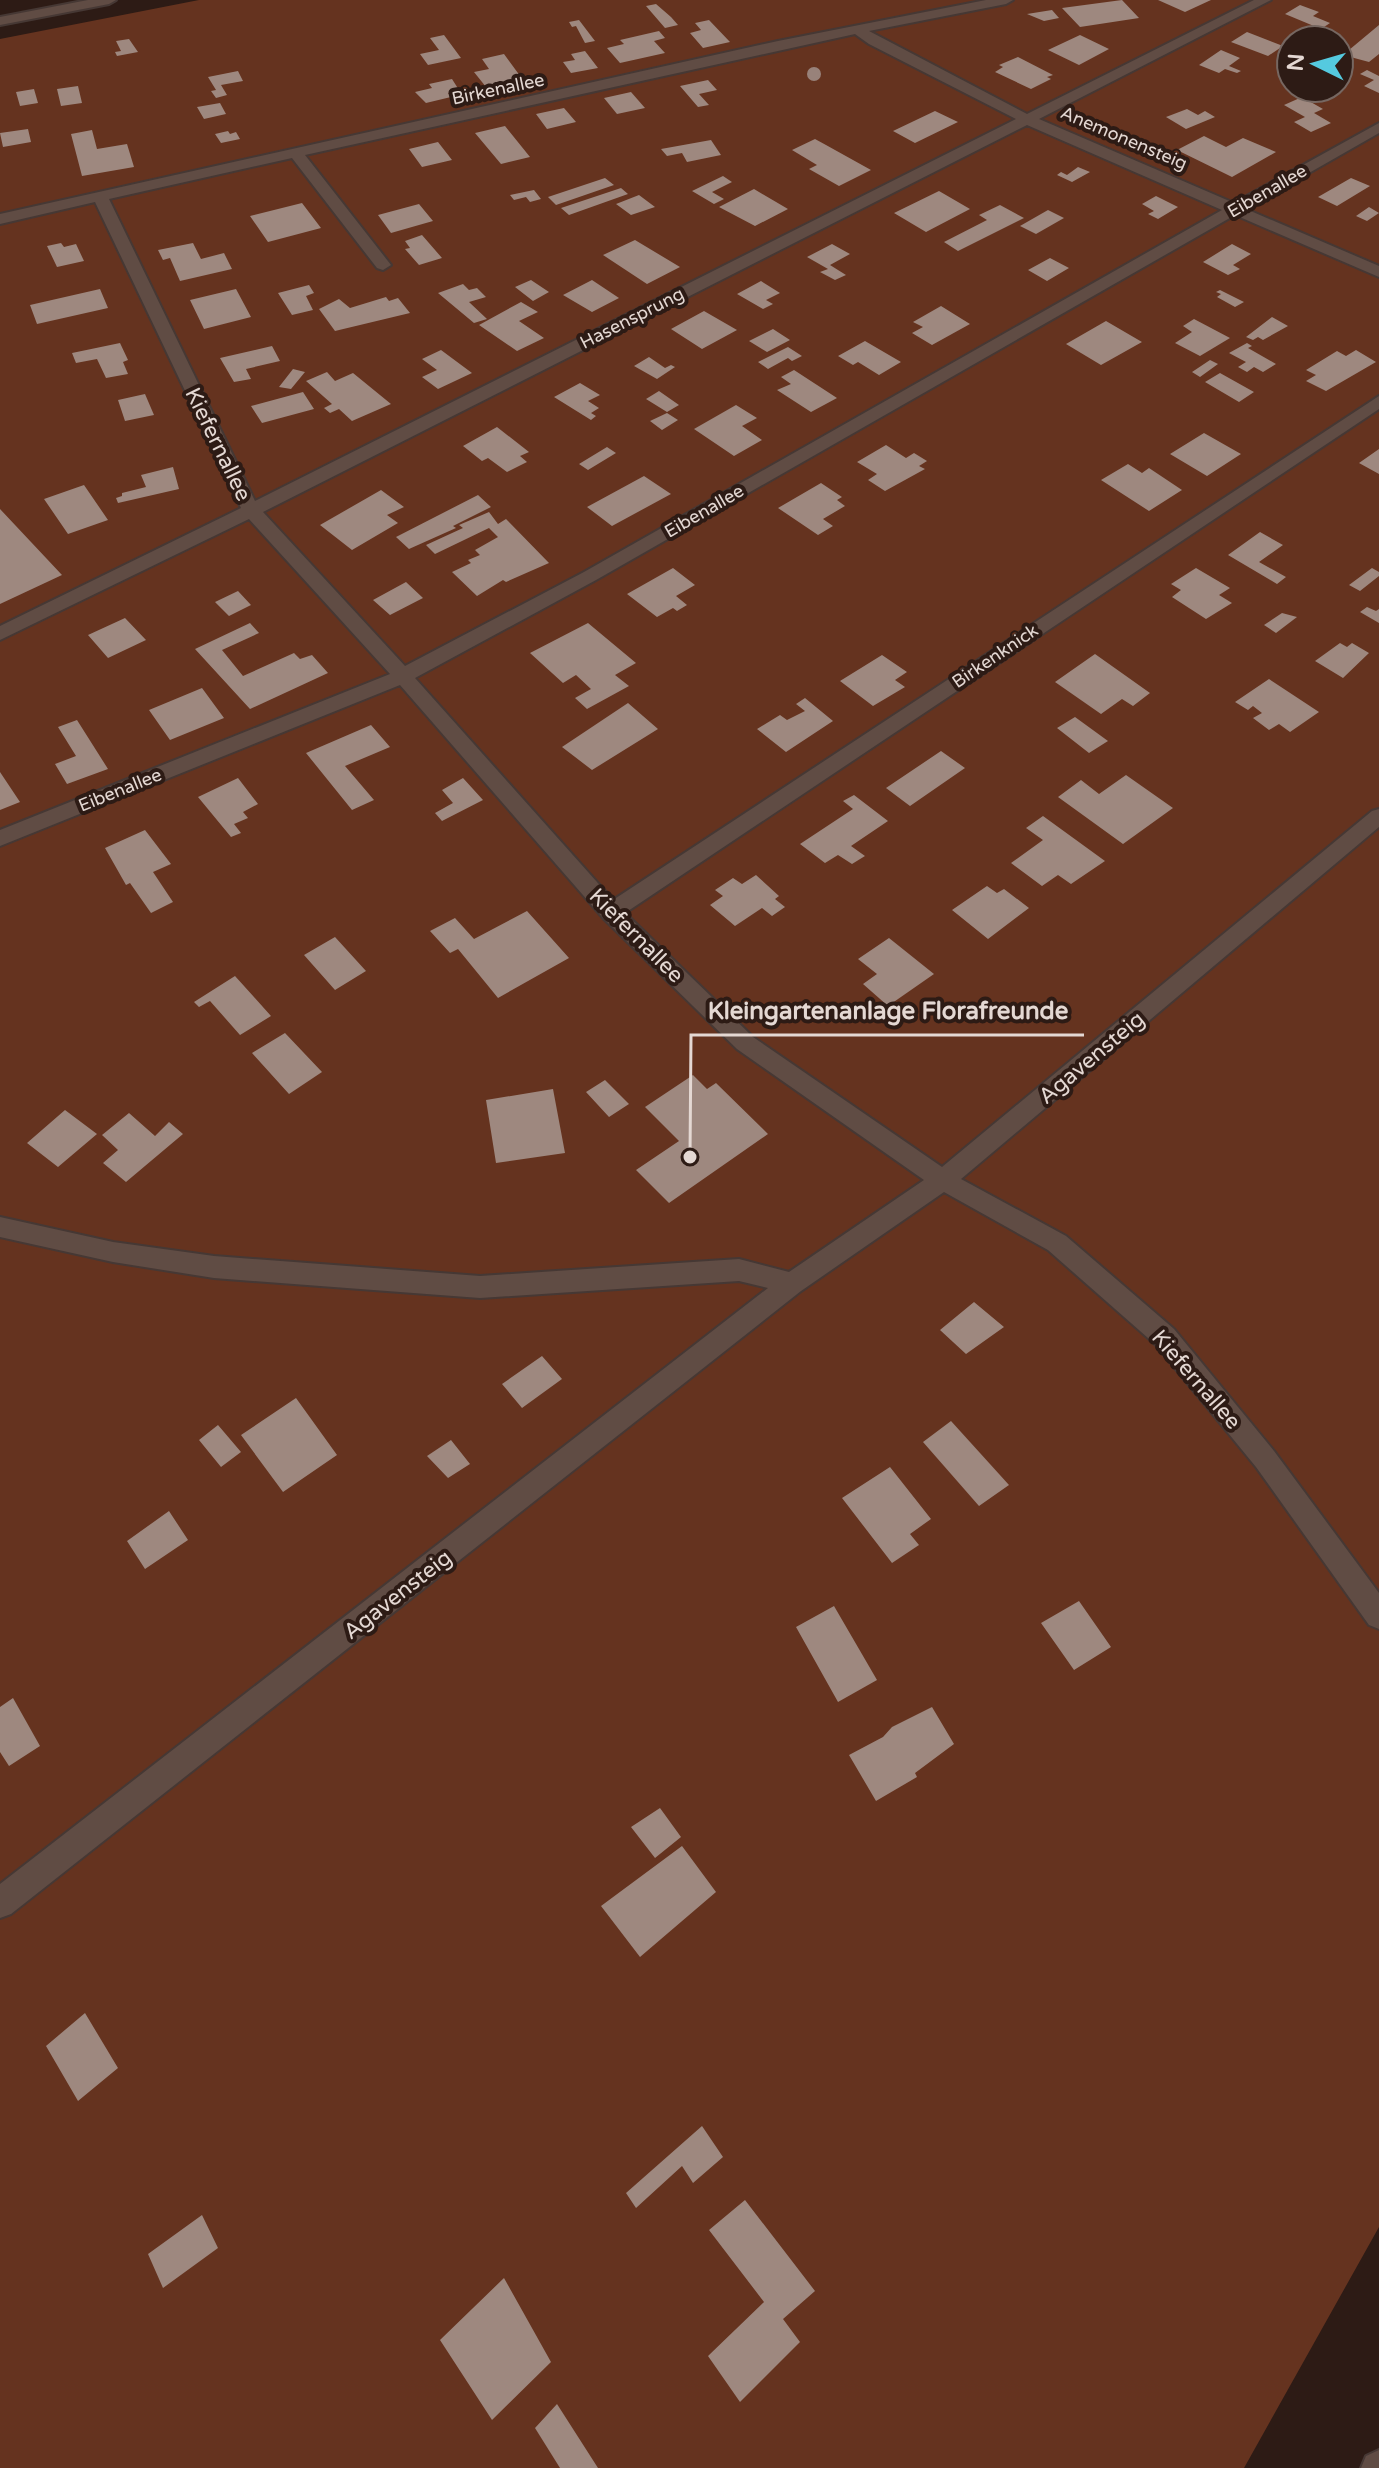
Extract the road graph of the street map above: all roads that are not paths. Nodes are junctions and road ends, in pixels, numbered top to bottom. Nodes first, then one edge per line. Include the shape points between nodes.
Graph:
1 (109, 0) edge
2 (1006, 0) edge
3 (1264, 0) edge
4 (0, 21) edge
5 (859, 30) junction
6 (1026, 119) junction
7 (1379, 127) edge
8 (295, 152) junction
9 (100, 196) junction
10 (1236, 208) junction
11 (0, 219) edge
12 (383, 265) dead end
13 (1379, 272) edge
14 (1379, 401) edge
15 (251, 510) junction
16 (0, 634) edge
17 (403, 676) junction
18 (1379, 816) edge
19 (0, 838) edge
20 (611, 912) junction
21 (943, 1180) junction
22 (0, 1227) edge
23 (792, 1283) junction
24 (1379, 1616) edge
25 (0, 1903) edge

1 - 4 lane
2 - 5 lane, Birkenallee
3 - 6 lane, Hasensprung
5 - 6 lane, Anemonensteig
5 - 8 lane, Birkenallee
6 - 10 lane, Anemonensteig
6 - 15 lane, Hasensprung
7 - 10 lane, Eibenallee
8 - 9 lane, Birkenallee
8 - 12 lane
9 - 11 lane, Birkenallee
9 - 15 lane, Kiefernallee
10 - 13 lane, Anemonensteig
10 - 17 lane, Eibenallee via 590,576
14 - 20 lane, Birkenknick
15 - 16 lane, Hasensprung
15 - 17 lane, Kiefernallee
17 - 19 lane, Eibenallee
17 - 20 lane, Kiefernallee
18 - 21 lane, Agavensteig
20 - 21 lane, Kiefernallee via 745,1043
21 - 23 lane, Agavensteig
21 - 24 lane, Kiefernallee via 1057,1243 1165,1337 1265,1459
22 - 23 lane via 214,1267 449,1285 739,1270
23 - 25 lane, Agavensteig

